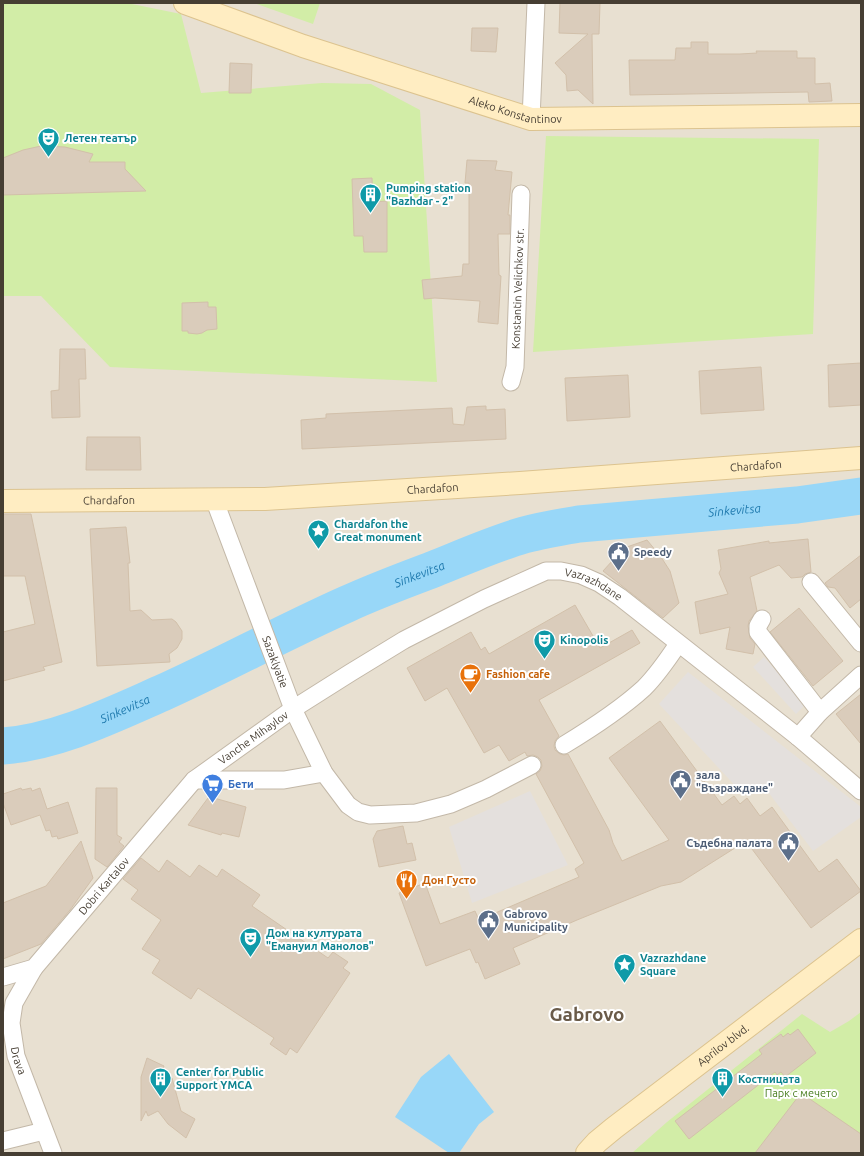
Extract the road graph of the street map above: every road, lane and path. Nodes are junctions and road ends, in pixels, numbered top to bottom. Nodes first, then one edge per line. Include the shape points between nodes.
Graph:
1 (185, 3) edge
2 (536, 3) edge
3 (861, 115) edge
4 (531, 119) junction
5 (521, 194) dead end
6 (511, 382) dead end
7 (861, 458) edge
8 (214, 499) junction
9 (3, 501) edge
10 (811, 582) dead end
11 (762, 619) dead end
12 (861, 643) edge
13 (678, 644) junction
14 (861, 675) edge
15 (293, 709) junction
16 (820, 712) junction
17 (798, 737) junction
18 (564, 745) dead end
19 (532, 765) dead end
20 (324, 773) junction
21 (194, 780) junction
22 (861, 791) edge
23 (861, 940) edge
24 (34, 968) junction
25 (3, 977) edge
26 (44, 1131) junction
27 (3, 1140) edge
28 (53, 1153) edge
29 (587, 1153) edge

1 - 4 main road, Aleko Konstantinov via 303,46
2 - 4 street
3 - 4 main road, Aleko Konstantinov
5 - 6 street, Konstantin Velichkov str. via 515,367
7 - 8 main road, Chardafon via 520,483 281,498
8 - 9 main road, Chardafon
8 - 15 street, Sazaklyatie
10 - 12 street
11 - 16 street via 758,632
13 - 15 street, Vazrazhdane via 599,583 581,575 546,571 404,640
13 - 17 street, Vazrazhdane
13 - 18 street via 645,687 607,718
14 - 16 street
15 - 20 street, Sazaklyatie
15 - 21 street, Vanche Mihaylov
16 - 17 street
17 - 22 street, Vazrazhdane
19 - 20 street, Sazaklyatie via 451,804 416,813 370,815 358,812 348,804
20 - 21 street via 284,780
21 - 24 street, Dobri Kartalov
23 - 29 main road, Aprilov blvd. via 614,1128
24 - 25 street
24 - 26 street, Drava via 14,1003 11,1022 16,1056
26 - 27 street
26 - 28 street, Drava

